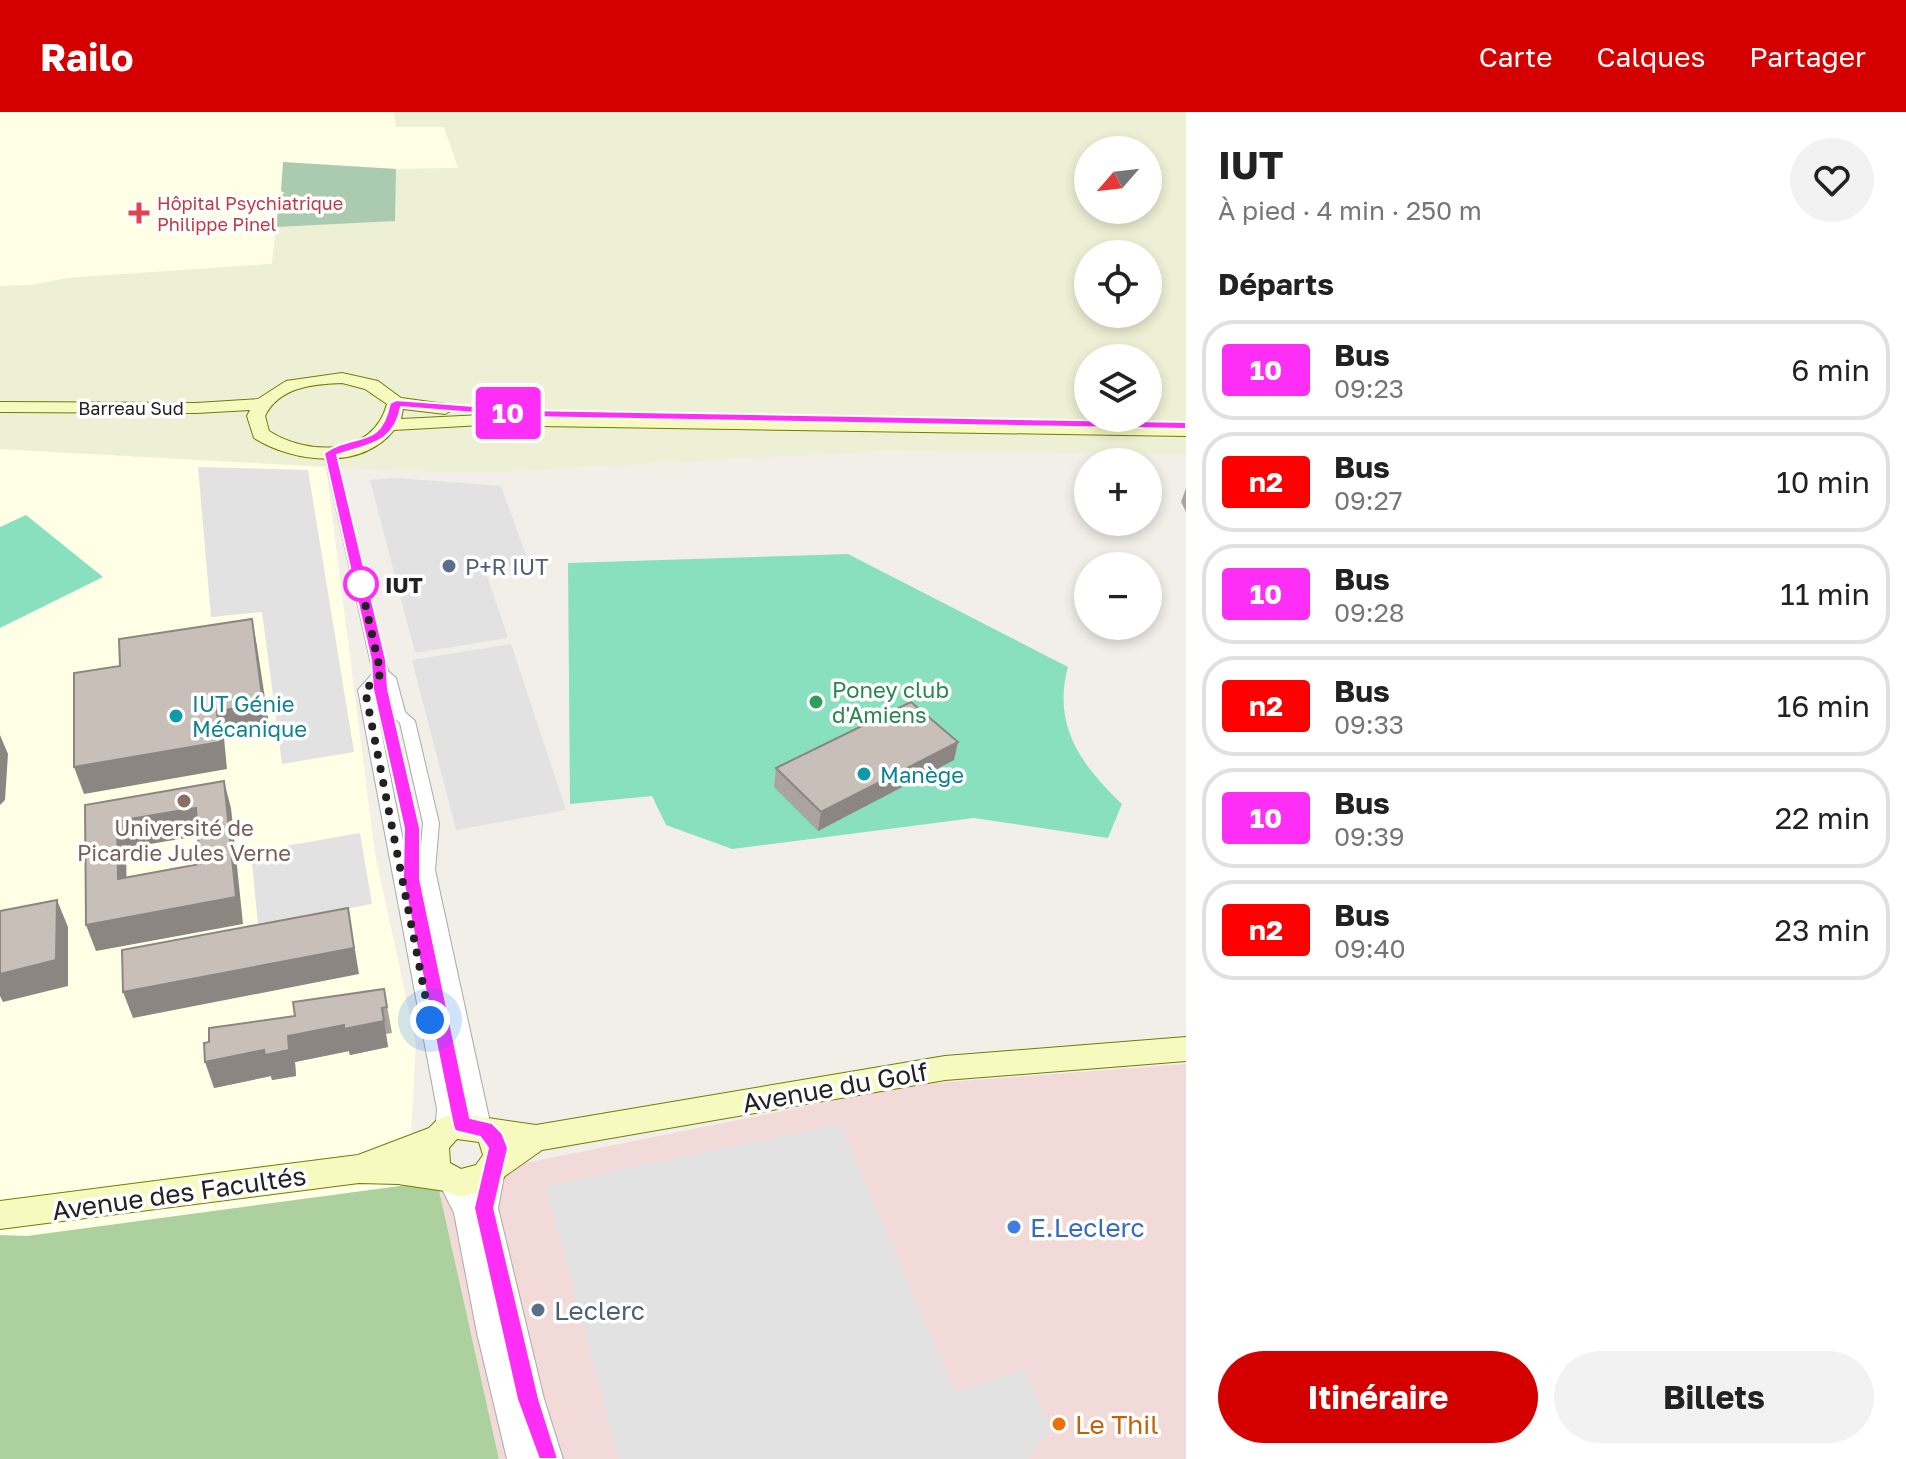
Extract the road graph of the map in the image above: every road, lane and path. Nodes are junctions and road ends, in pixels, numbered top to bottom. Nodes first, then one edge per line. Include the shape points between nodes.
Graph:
1 (396, 403) junction
2 (261, 404) junction
3 (0, 407) edge
4 (0, 414) edge
5 (392, 425) junction
6 (1186, 428) edge
7 (257, 429) junction
8 (330, 453) junction
9 (381, 674) junction
10 (1186, 1049) edge
11 (485, 1130) junction
12 (442, 1135) junction
13 (536, 1138) junction
14 (359, 1169) junction
15 (493, 1169) junction
16 (448, 1179) junction
17 (0, 1215) edge
18 (523, 1459) edge
19 (547, 1459) edge

1 - 2 main road via 366,381 342,378 295,384
1 - 5 main road
1 - 6 main road via 525,414
2 - 3 main road, Barreau Sud
2 - 7 main road
4 - 7 main road, Barreau Sud via 140,415
5 - 6 main road via 482,420
5 - 8 main road via 371,441
7 - 8 main road via 288,450
8 - 9 street
9 - 11 street via 389,678 398,714 407,721 431,823 427,870
9 - 12 street via 365,690 447,1109
10 - 13 main road, Avenue du Golf via 945,1068
11 - 12 main road via 462,1125
11 - 13 main road
11 - 15 main road via 498,1148
12 - 14 main road, Avenue des Facultés
12 - 16 main road via 433,1158
13 - 15 main road, Avenue du Golf
14 - 16 main road, Avenue des Facultés
14 - 17 main road, Avenue des Facultés
15 - 16 main road via 477,1181
15 - 19 street via 484,1208
16 - 18 street via 468,1211

